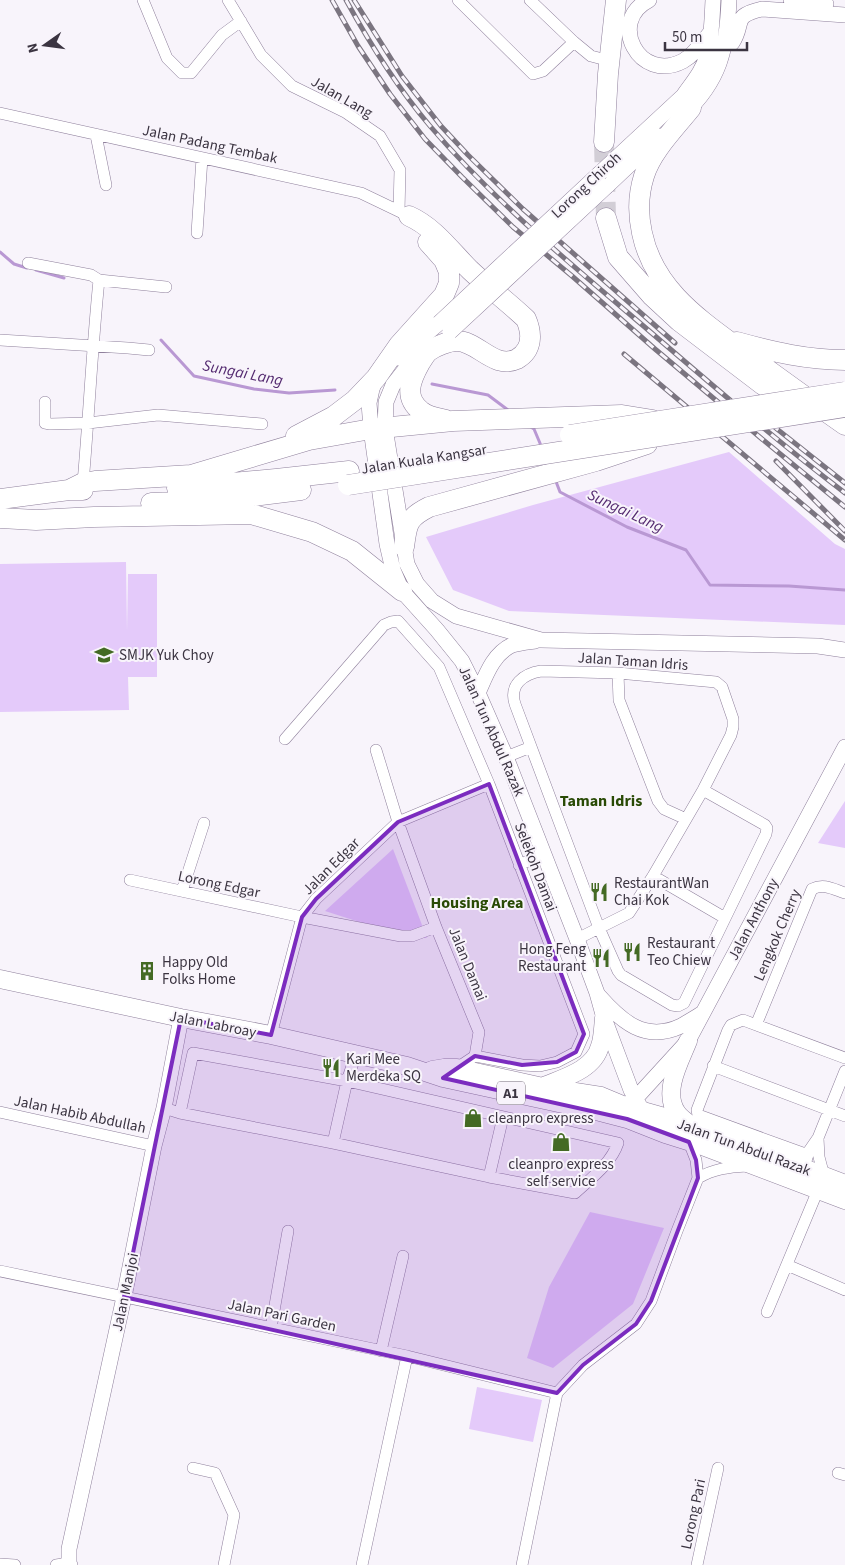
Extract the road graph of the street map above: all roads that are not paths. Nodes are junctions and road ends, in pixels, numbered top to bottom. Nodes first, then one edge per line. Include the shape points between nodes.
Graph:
1 (143, 0) edge
2 (228, 0) edge
3 (458, 0) edge
4 (530, 0) edge
5 (649, 0) edge
6 (713, 0) edge
7 (729, 0) edge
8 (791, 0) edge
9 (617, 2) edge
10 (845, 6) edge
11 (845, 15) edge
12 (241, 21) junction
13 (711, 32) junction
14 (574, 42) junction
15 (723, 52) junction
16 (610, 61) junction
17 (691, 108) junction
18 (0, 113) edge
19 (96, 135) junction
20 (604, 142) tunnel mouth
21 (202, 158) junction
22 (604, 179) junction
23 (106, 185) dead end
24 (404, 214) junction
25 (606, 218) tunnel mouth
26 (197, 233) dead end
27 (28, 262) dead end
28 (99, 280) junction
29 (166, 287) dead end
30 (444, 327) junction
31 (726, 338) junction
32 (0, 340) edge
33 (92, 346) junction
34 (149, 350) dead end
35 (427, 352) junction
36 (845, 360) edge
37 (376, 378) junction
38 (845, 392) edge
39 (46, 402) dead end
40 (845, 407) edge
41 (453, 421) junction
42 (660, 421) junction
43 (88, 422) junction
44 (262, 424) dead end
45 (845, 425) edge
46 (378, 429) junction
47 (680, 433) junction
48 (845, 440) edge
49 (268, 451) junction
50 (76, 486) junction
51 (0, 499) edge
52 (0, 517) edge
53 (404, 547) junction
54 (402, 591) junction
55 (541, 640) junction
56 (845, 650) edge
57 (618, 673) junction
58 (478, 693) junction
59 (285, 739) dead end
60 (531, 747) junction
61 (845, 747) edge
62 (376, 750) dead end
63 (506, 757) junction
64 (489, 784) junction
65 (703, 790) junction
66 (686, 819) junction
67 (398, 822) junction
68 (204, 823) dead end
69 (544, 854) junction
70 (520, 865) junction
71 (653, 876) junction
72 (130, 880) dead end
73 (182, 891) junction
74 (845, 893) edge
75 (302, 917) junction
76 (725, 918) junction
77 (436, 927) junction
78 (599, 928) junction
79 (577, 939) junction
80 (0, 980) edge
81 (597, 993) junction
82 (703, 1013) junction
83 (181, 1018) junction
84 (604, 1018) junction
85 (756, 1025) junction
86 (271, 1035) junction
87 (688, 1041) junction
88 (356, 1054) junction
89 (475, 1056) junction
90 (845, 1058) edge
91 (713, 1066) junction
92 (457, 1068) junction
93 (424, 1071) junction
94 (845, 1071) edge
95 (347, 1081) junction
96 (543, 1086) junction
97 (634, 1105) junction
98 (164, 1108) junction
99 (829, 1110) junction
100 (0, 1112) edge
101 (600, 1112) junction
102 (180, 1113) junction
103 (845, 1116) edge
104 (503, 1117) junction
105 (689, 1124) junction
106 (818, 1138) junction
107 (689, 1142) junction
108 (333, 1143) junction
109 (154, 1146) junction
110 (753, 1166) junction
111 (812, 1175) junction
112 (488, 1177) junction
113 (698, 1178) junction
114 (845, 1184) edge
115 (845, 1200) edge
116 (288, 1231) dead end
117 (403, 1256) dead end
118 (787, 1264) junction
119 (0, 1271) edge
120 (845, 1290) edge
121 (124, 1297) junction
122 (767, 1312) dead end
123 (271, 1328) junction
124 (381, 1351) junction
125 (407, 1356) junction
126 (557, 1392) junction
127 (193, 1468) dead end
128 (718, 1468) dead end
129 (0, 1564) edge
130 (65, 1564) edge
131 (15, 1565) edge
132 (224, 1565) edge
133 (362, 1565) edge
134 (522, 1565) edge
135 (697, 1565) edge

1 - 12 street via 167,58 182,73 190,73 222,35
2 - 12 street, Jalan Lang
3 - 14 street via 533,74 543,71
4 - 14 street
5 - 13 main road via 633,13 629,34 638,54 650,64 663,67 683,61
6 - 13 main road, Lorong Chiroh
7 - 15 main road
8 - 10 main road
9 - 16 highway
11 - 15 main road via 762,9 750,12 742,16 733,42
12 - 24 street, Jalan Lang via 261,55 292,86 345,112 380,136 400,170
13 - 22 main road, Lorong Chiroh via 707,55 692,84
14 - 16 street via 591,56
15 - 17 main road, Lorong Chiroh via 709,85
16 - 20 highway
17 - 22 main road, Lorong Chiroh
17 - 31 highway via 652,158 639,197 639,221 644,245 670,291
18 - 19 street, Jalan Padang Tembak
19 - 21 street, Jalan Padang Tembak
19 - 23 street
21 - 24 street, Jalan Padang Tembak via 361,193
21 - 26 street
22 - 30 main road, Lorong Chiroh, bridge
24 - 35 highway via 420,221 450,248 526,319 530,329 531,340 516,359 491,358 467,342 457,341
24 - 37 highway via 444,260 450,283 444,295 399,345
25 - 48 highway via 618,257 652,296 679,321 763,384
27 - 28 street via 91,275
28 - 29 street
28 - 33 street
30 - 35 main road, Jalan Tun Abdul Razak
30 - 37 main road
31 - 36 highway via 778,353
31 - 45 highway
32 - 33 street
33 - 34 street
33 - 43 street
35 - 41 highway via 412,376 411,395 420,410 430,416
35 - 46 main road, Jalan Tun Abdul Razak via 393,385
37 - 46 main road, Jalan Tun Abdul Razak via 369,404
37 - 49 highway via 334,416
38 - 42 highway, Jalan Kuala Kangsar, bridge
39 - 43 street via 45,423
40 - 47 highway, Jalan Kuala Kangsar, bridge
41 - 42 highway, bridge via 622,416
41 - 46 highway
42 - 50 highway, Jalan Kuala Kangsar, bridge via 349,471 190,487
43 - 44 street via 158,415
43 - 50 street
46 - 49 highway via 309,440
46 - 53 main road
46 - 54 main road, Jalan Tun Abdul Razak via 387,544
47 - 52 highway, Jalan Kuala Kangsar, bridge via 348,485 221,500 95,506
47 - 53 highway, bridge via 596,461 428,507 414,514 406,529
49 - 50 highway via 192,475
50 - 51 highway, Jalan Kuala Kangsar
52 - 54 highway via 36,520 251,514 312,532 352,551
53 - 55 main road via 406,564 432,601 456,616
54 - 58 main road, Jalan Tun Abdul Razak via 462,661
55 - 56 main road via 818,646
55 - 58 main road via 512,645 496,657
57 - 60 street, Jalan Taman Idris via 541,671 520,679 514,688 513,699
57 - 65 street, Jalan Taman Idris via 716,682 722,687 733,727
57 - 66 street via 618,696 658,801 664,809
58 - 63 main road, Jalan Tun Abdul Razak
59 - 64 street, Selekoh Damai via 384,625 398,622 439,667
60 - 63 street
60 - 78 street, Jalan Taman Idris
61 - 82 main road, Jalan Anthony
62 - 67 street, Jalan Damai
63 - 69 main road, Jalan Tun Abdul Razak
64 - 67 street, Jalan Edgar
64 - 70 street, Selekoh Damai
65 - 66 street, Jalan Taman Idris
65 - 76 street via 767,828
66 - 71 street, Jalan Taman Idris
67 - 75 street, Jalan Edgar via 316,899
67 - 77 street, Jalan Damai
68 - 73 street
69 - 70 street
69 - 79 main road, Jalan Tun Abdul Razak
70 - 89 street, Selekoh Damai via 584,1034 576,1052 540,1066
71 - 76 street
71 - 78 street, Jalan Taman Idris via 629,914
72 - 73 street, Lorong Edgar
73 - 75 street, Lorong Edgar
74 - 85 street, Lengkok Cherry via 825,886 812,889
75 - 77 street, Lorong Edgar via 407,936
75 - 86 street, Jalan Edgar
76 - 78 street via 684,1003 678,1006 621,975
77 - 89 street, Jalan Damai via 479,1032
78 - 79 street, Jalan Taman Idris
79 - 81 main road, Jalan Tun Abdul Razak
80 - 83 main road, Jalan Labroay
81 - 82 main road via 626,1023 652,1031 680,1026
81 - 84 main road, Jalan Tun Abdul Razak
82 - 87 main road, Jalan Anthony
83 - 86 main road, Jalan Labroay
83 - 98 main road, Jalan Manjoi
84 - 96 main road via 600,1048 593,1059 577,1072
84 - 97 main road, Jalan Tun Abdul Razak
85 - 90 street
85 - 91 street via 743,1020 731,1025
86 - 88 main road, Jalan Labroay
87 - 97 main road, Jalan Anthony
87 - 105 main road via 676,1072 672,1100 677,1113
88 - 93 main road, Jalan Labroay
88 - 95 street
89 - 92 street
91 - 99 street
91 - 111 street via 698,1115
92 - 93 main road, Jalan Tun Abdul Razak / A1
92 - 96 main road, Jalan Tun Abdul Razak / A1
93 - 101 main road, Jalan Tun Abdul Razak / A1 via 443,1078
94 - 99 street
95 - 102 street via 193,1053
95 - 104 street
95 - 108 street
96 - 97 main road, Jalan Tun Abdul Razak / A1
97 - 101 main road
97 - 105 main road, Jalan Tun Abdul Razak / A1
97 - 107 main road, Jalan Tun Abdul Razak via 657,1125
98 - 102 street
98 - 109 main road, Jalan Manjoi
99 - 103 street
99 - 106 street
100 - 109 street, Jalan Habib Abdullah
101 - 107 main road, Jalan Tun Abdul Razak / A1
102 - 108 street
104 - 112 street
104 - 112 street via 618,1143 600,1169 575,1193
105 - 111 main road, Jalan Tun Abdul Razak / A1
106 - 111 street
106 - 111 street via 819,1157
107 - 110 main road, Jalan Tun Abdul Razak / A1
107 - 113 street
108 - 112 street
109 - 121 main road, Jalan Manjoi
110 - 111 main road, Jalan Tun Abdul Razak / A1
110 - 113 street via 723,1168
111 - 114 main road, Jalan Tun Abdul Razak / A1
111 - 115 main road, Jalan Tun Abdul Razak / A1
111 - 118 street
113 - 126 street via 651,1301 636,1324 584,1365
116 - 123 street
117 - 124 street
118 - 120 street
118 - 122 street
119 - 121 street, Jalan Pari Garden
121 - 123 street, Jalan Pari Garden
121 - 130 main road, Jalan Manjoi
123 - 124 street, Jalan Pari Garden
124 - 125 street, Jalan Pari Garden
125 - 126 street, Jalan Pari Garden
125 - 133 street
126 - 134 street
127 - 132 street via 215,1473 234,1515
128 - 135 street, Lorong Pari
129 - 131 street

